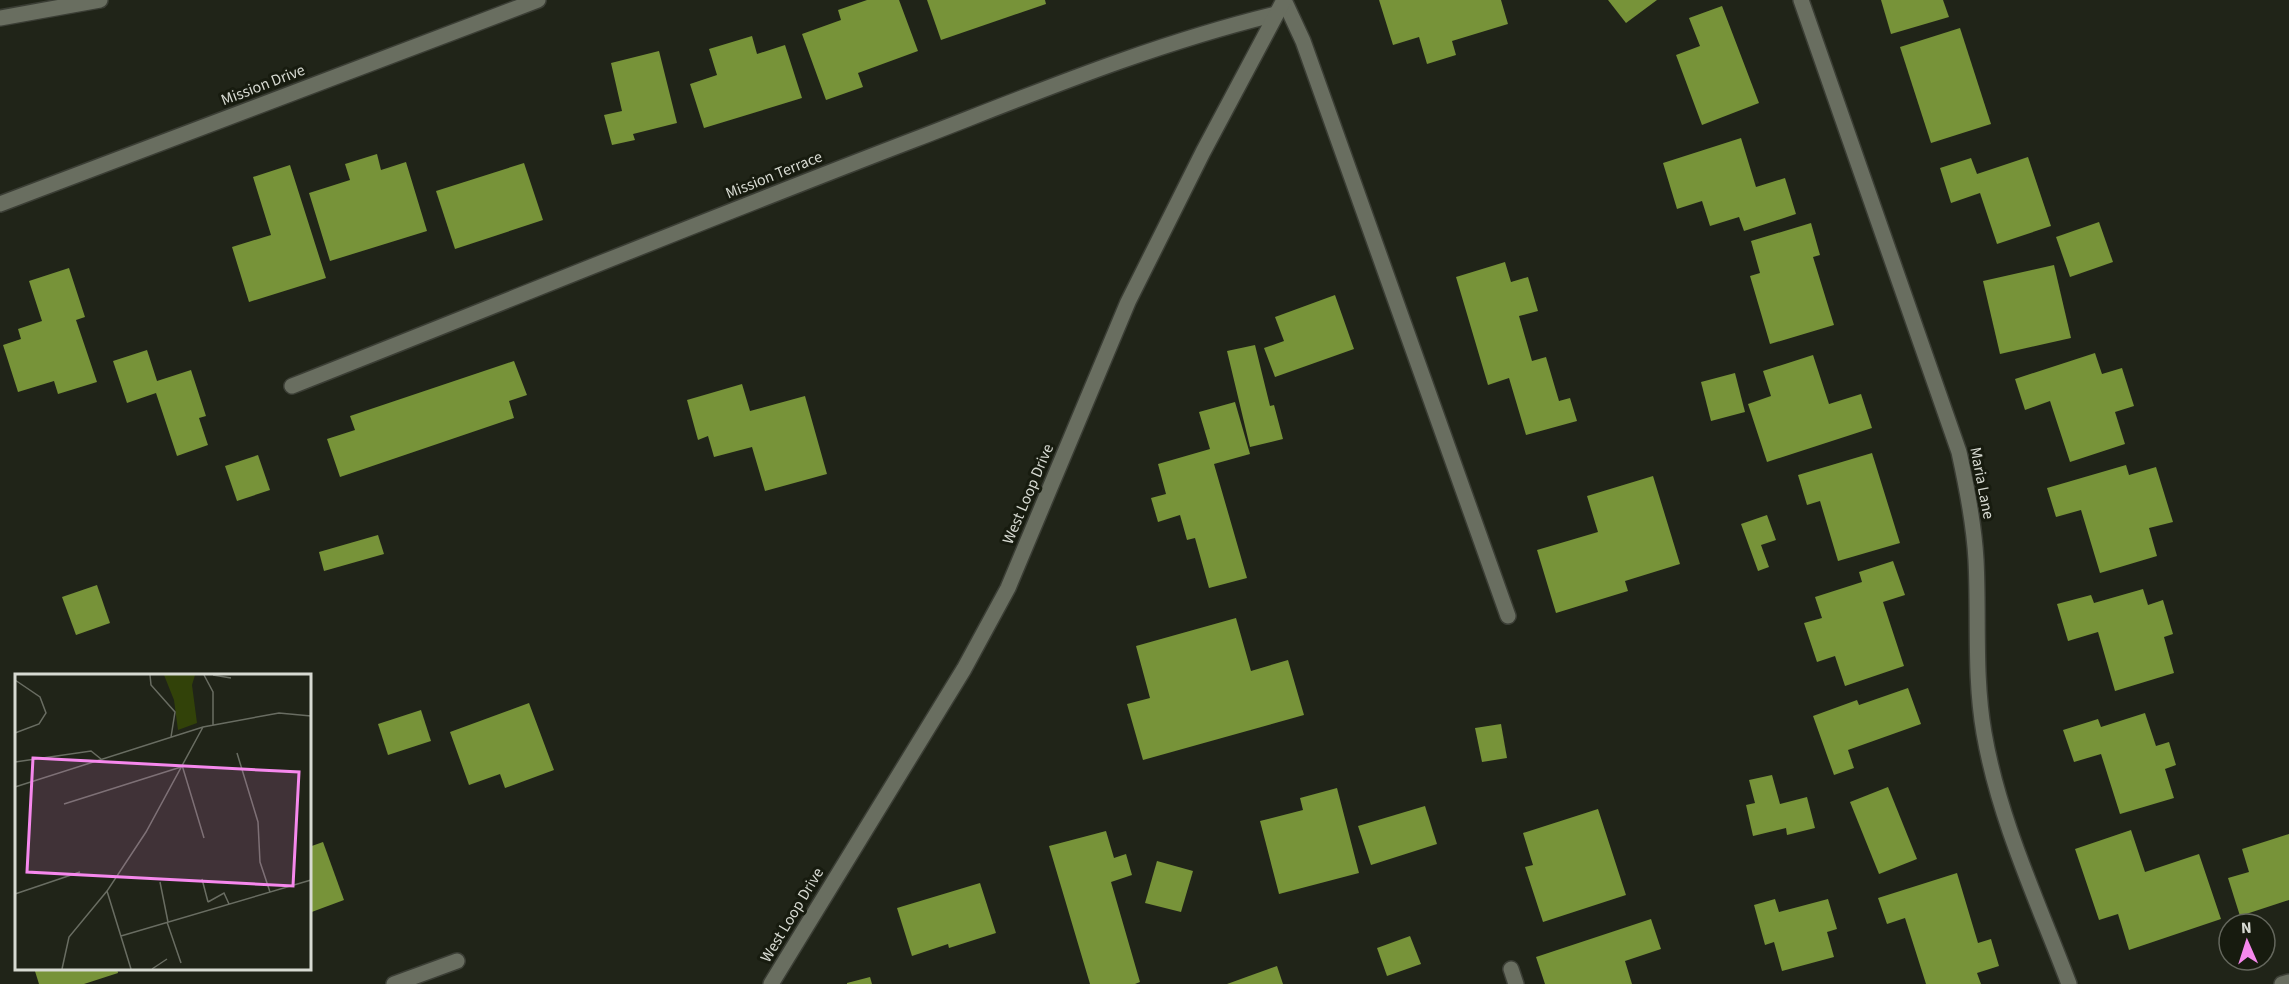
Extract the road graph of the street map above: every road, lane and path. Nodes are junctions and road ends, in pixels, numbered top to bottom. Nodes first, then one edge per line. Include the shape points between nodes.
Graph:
1 (100, 0) edge
2 (538, 0) edge
3 (1284, 0) edge
4 (1801, 0) edge
5 (1276, 14) junction
6 (0, 18) edge
7 (0, 204) edge
8 (292, 386) dead end
9 (1508, 616) dead end
10 (457, 961) dead end
11 (2289, 982) edge
12 (394, 984) edge
13 (771, 984) edge
14 (2069, 984) edge
15 (2283, 984) edge

1 - 6 street
2 - 7 street, Mission Drive
3 - 5 street, West Loop Drive
3 - 9 street via 1303,41
4 - 14 street, Maria Lane via 1959,452 1971,506 1976,560 1977,666 1984,733 1998,798
5 - 8 street, Mission Terrace via 1144,52
5 - 13 street, West Loop Drive via 1128,302 1008,588 964,669
10 - 12 street
11 - 15 street

